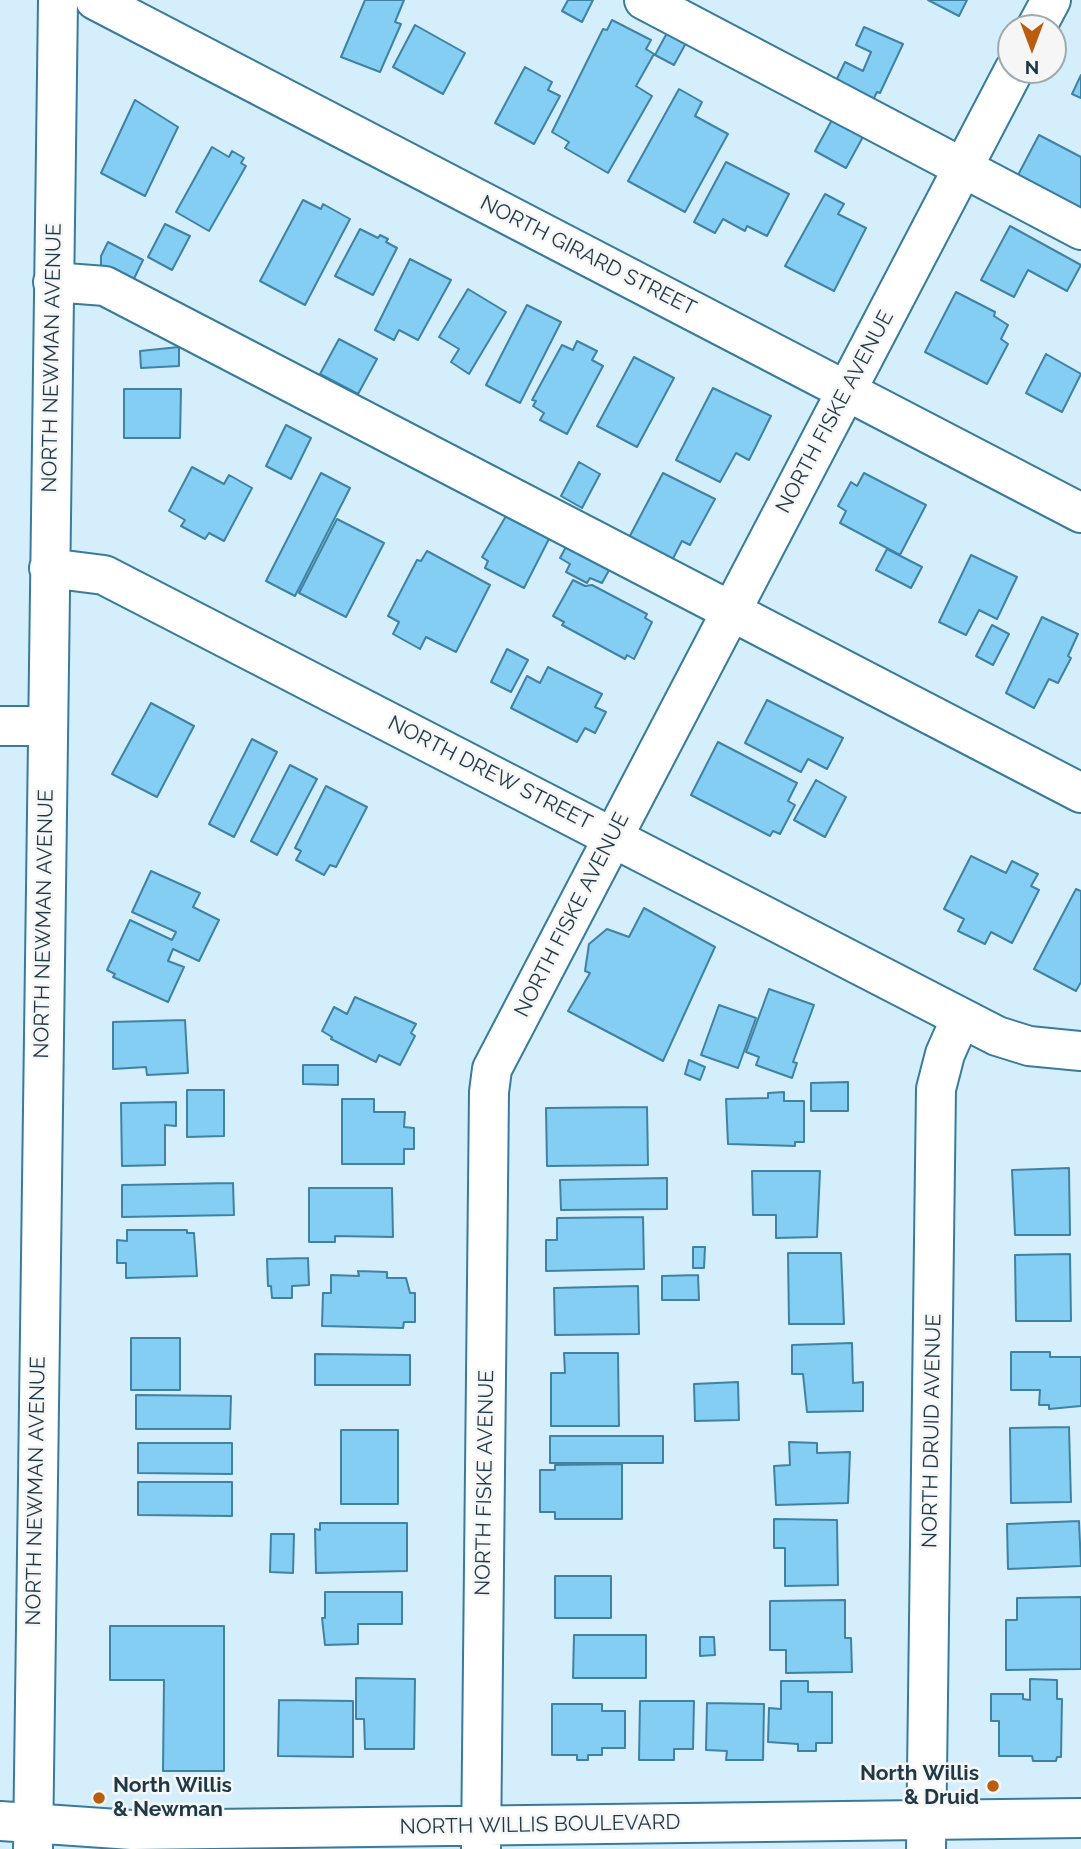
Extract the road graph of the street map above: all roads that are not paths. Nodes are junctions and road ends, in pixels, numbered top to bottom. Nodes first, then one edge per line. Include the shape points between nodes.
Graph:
1 (58, 0) edge
2 (95, 0) edge
3 (644, 0) edge
4 (1007, 84) edge
5 (963, 169) junction
6 (1081, 230) edge
7 (53, 282) junction
8 (846, 390) junction
9 (1081, 513) edge
10 (49, 568) junction
11 (730, 611) junction
12 (0, 726) edge
13 (47, 726) junction
14 (1081, 793) edge
15 (612, 835) junction
16 (961, 1018) junction
17 (1081, 1051) edge
18 (1081, 1818) edge
19 (22, 1831) edge
20 (927, 1834) edge
21 (481, 1837) edge

1 - 7 street, NORTH NEWMAN AVENUE
2 - 8 street, NORTH GIRARD STREET
3 - 5 street
4 - 5 street, NORTH FISKE AVENUE
5 - 6 street
5 - 8 street, NORTH FISKE AVENUE
7 - 10 street, NORTH NEWMAN AVENUE
7 - 11 street via 105,286
8 - 9 street, NORTH GIRARD STREET
8 - 11 street, NORTH FISKE AVENUE
10 - 13 street, NORTH NEWMAN AVENUE
10 - 15 street, NORTH DREW STREET via 104,575
11 - 14 street
11 - 15 street, NORTH FISKE AVENUE
12 - 13 street
13 - 19 street, NORTH NEWMAN AVENUE
15 - 16 street, NORTH DREW STREET
15 - 21 street, NORTH FISKE AVENUE via 492,1069
16 - 17 street, NORTH DREW STREET via 1029,1046
16 - 20 street, NORTH DRUID AVENUE via 936,1089
18 - 20 street, NORTH WILLIS BOULEVARD
19 - 21 street, NORTH WILLIS BOULEVARD
20 - 21 street, NORTH WILLIS BOULEVARD

